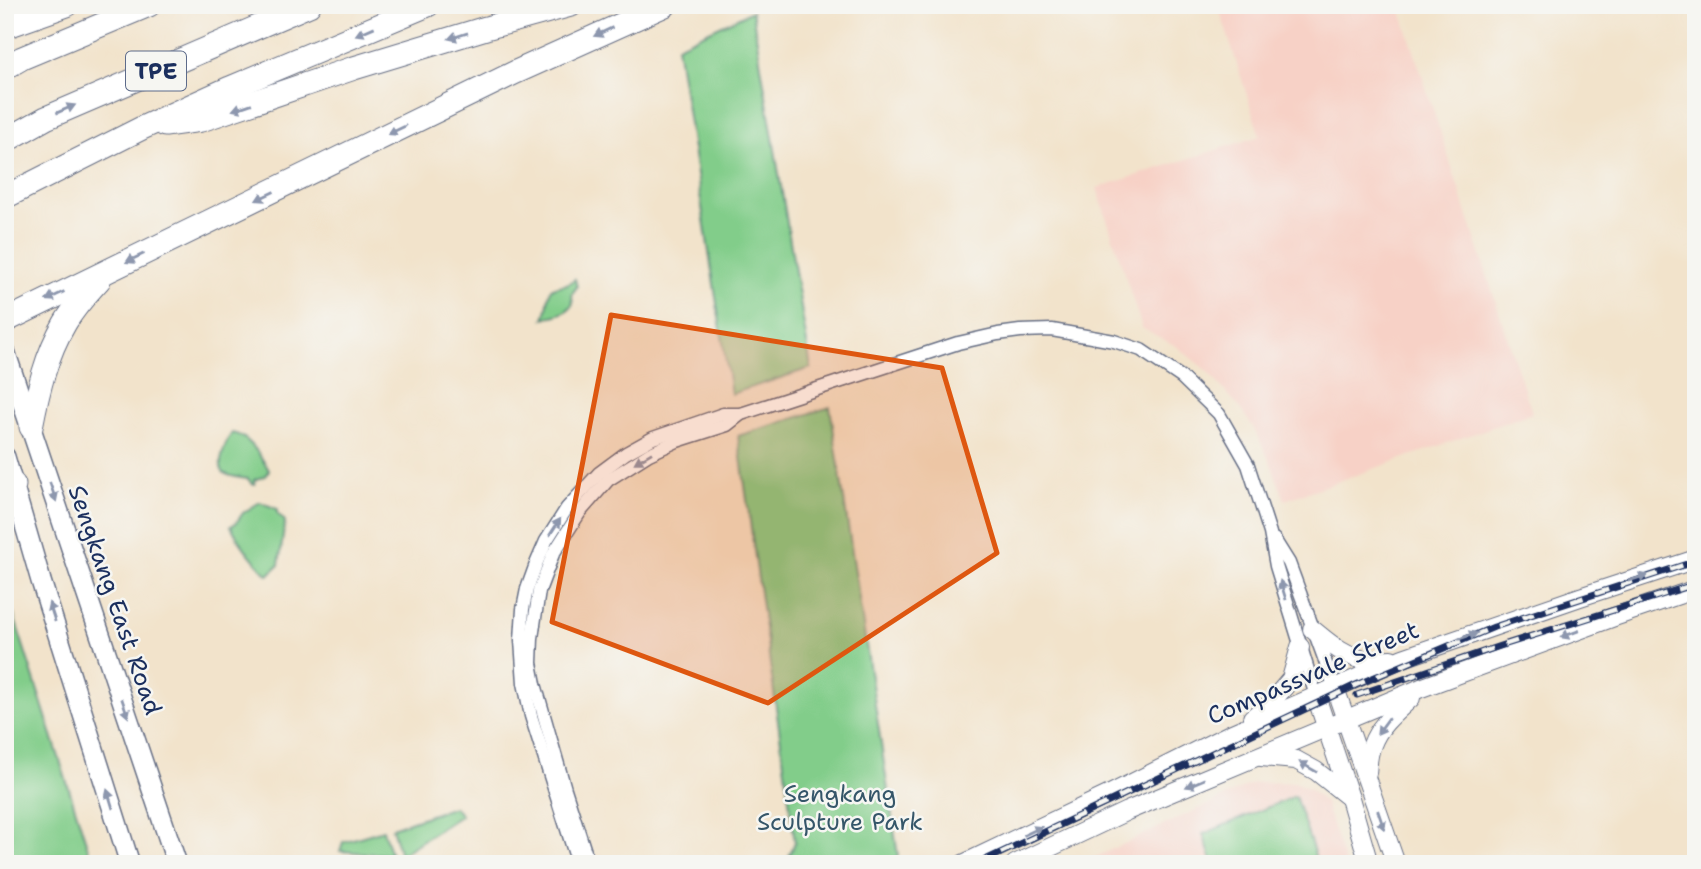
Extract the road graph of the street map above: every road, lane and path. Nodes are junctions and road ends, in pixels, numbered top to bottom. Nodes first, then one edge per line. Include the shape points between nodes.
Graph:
1 (67, 5) edge
2 (149, 5) edge
3 (309, 5) edge
4 (429, 5) edge
5 (571, 5) edge
6 (665, 5) edge
7 (11, 20) edge
8 (5, 68) edge
9 (142, 128) junction
10 (5, 141) edge
11 (5, 197) edge
12 (106, 272) junction
13 (5, 321) edge
14 (5, 351) edge
15 (741, 414) junction
16 (31, 427) junction
17 (5, 457) edge
18 (10, 480) edge
19 (1270, 533) junction
20 (1696, 559) edge
21 (1696, 589) edge
22 (1312, 629) junction
23 (1300, 647) junction
24 (1403, 658) junction
25 (1335, 688) junction
26 (1421, 688) junction
27 (1317, 696) junction
28 (1346, 719) junction
29 (1327, 727) junction
30 (1230, 734) junction
31 (1258, 756) junction
32 (1366, 776) junction
33 (1350, 798) junction
34 (130, 864) edge
35 (177, 864) edge
36 (578, 864) edge
37 (589, 864) edge
38 (963, 864) edge
39 (1015, 864) edge
40 (1369, 864) edge
41 (1396, 864) edge

1 - 7 highway
2 - 8 highway
10 -> 3 highway, TPE via 46,118
4 -> 9 highway, TPE
5 -> 9 highway via 354,68 201,120
6 -> 12 highway via 516,72
9 - 11 highway, TPE
12 -> 13 highway
12 - 16 highway via 65,323 42,376
14 - 16 main road, Sengkang East Road
15 - 19 street via 977,338 1052,330 1114,341 1141,350 1181,377 1219,414 1248,464
36 -> 15 street via 524,683 523,609 536,564 567,508 599,473 626,453 653,438 723,414
15 -> 37 street via 727,425 649,454 608,480 552,554 539,591 531,663 542,714
16 -> 35 main road, Sengkang East Road
17 - 18 main road
34 -> 18 main road
19 - 22 street via 1289,562
23 -> 19 street
24 -> 20 street, Compassvale Street
21 -> 26 street
22 - 24 street via 1337,649 1365,660
22 - 25 street
23 - 27 street
23 - 30 street via 1291,680 1269,705
24 - 25 street, Compassvale Street
25 - 27 street, Compassvale Street
25 - 28 street
26 - 28 street
26 -> 32 street via 1378,733 1370,748
27 - 29 street
27 - 30 street, Compassvale Street
28 - 29 street
28 - 32 street
29 - 31 street
29 - 33 street
38 -> 30 street, Compassvale Street
33 -> 31 street via 1296,760
31 -> 39 street
32 -> 41 street
33 - 40 street

